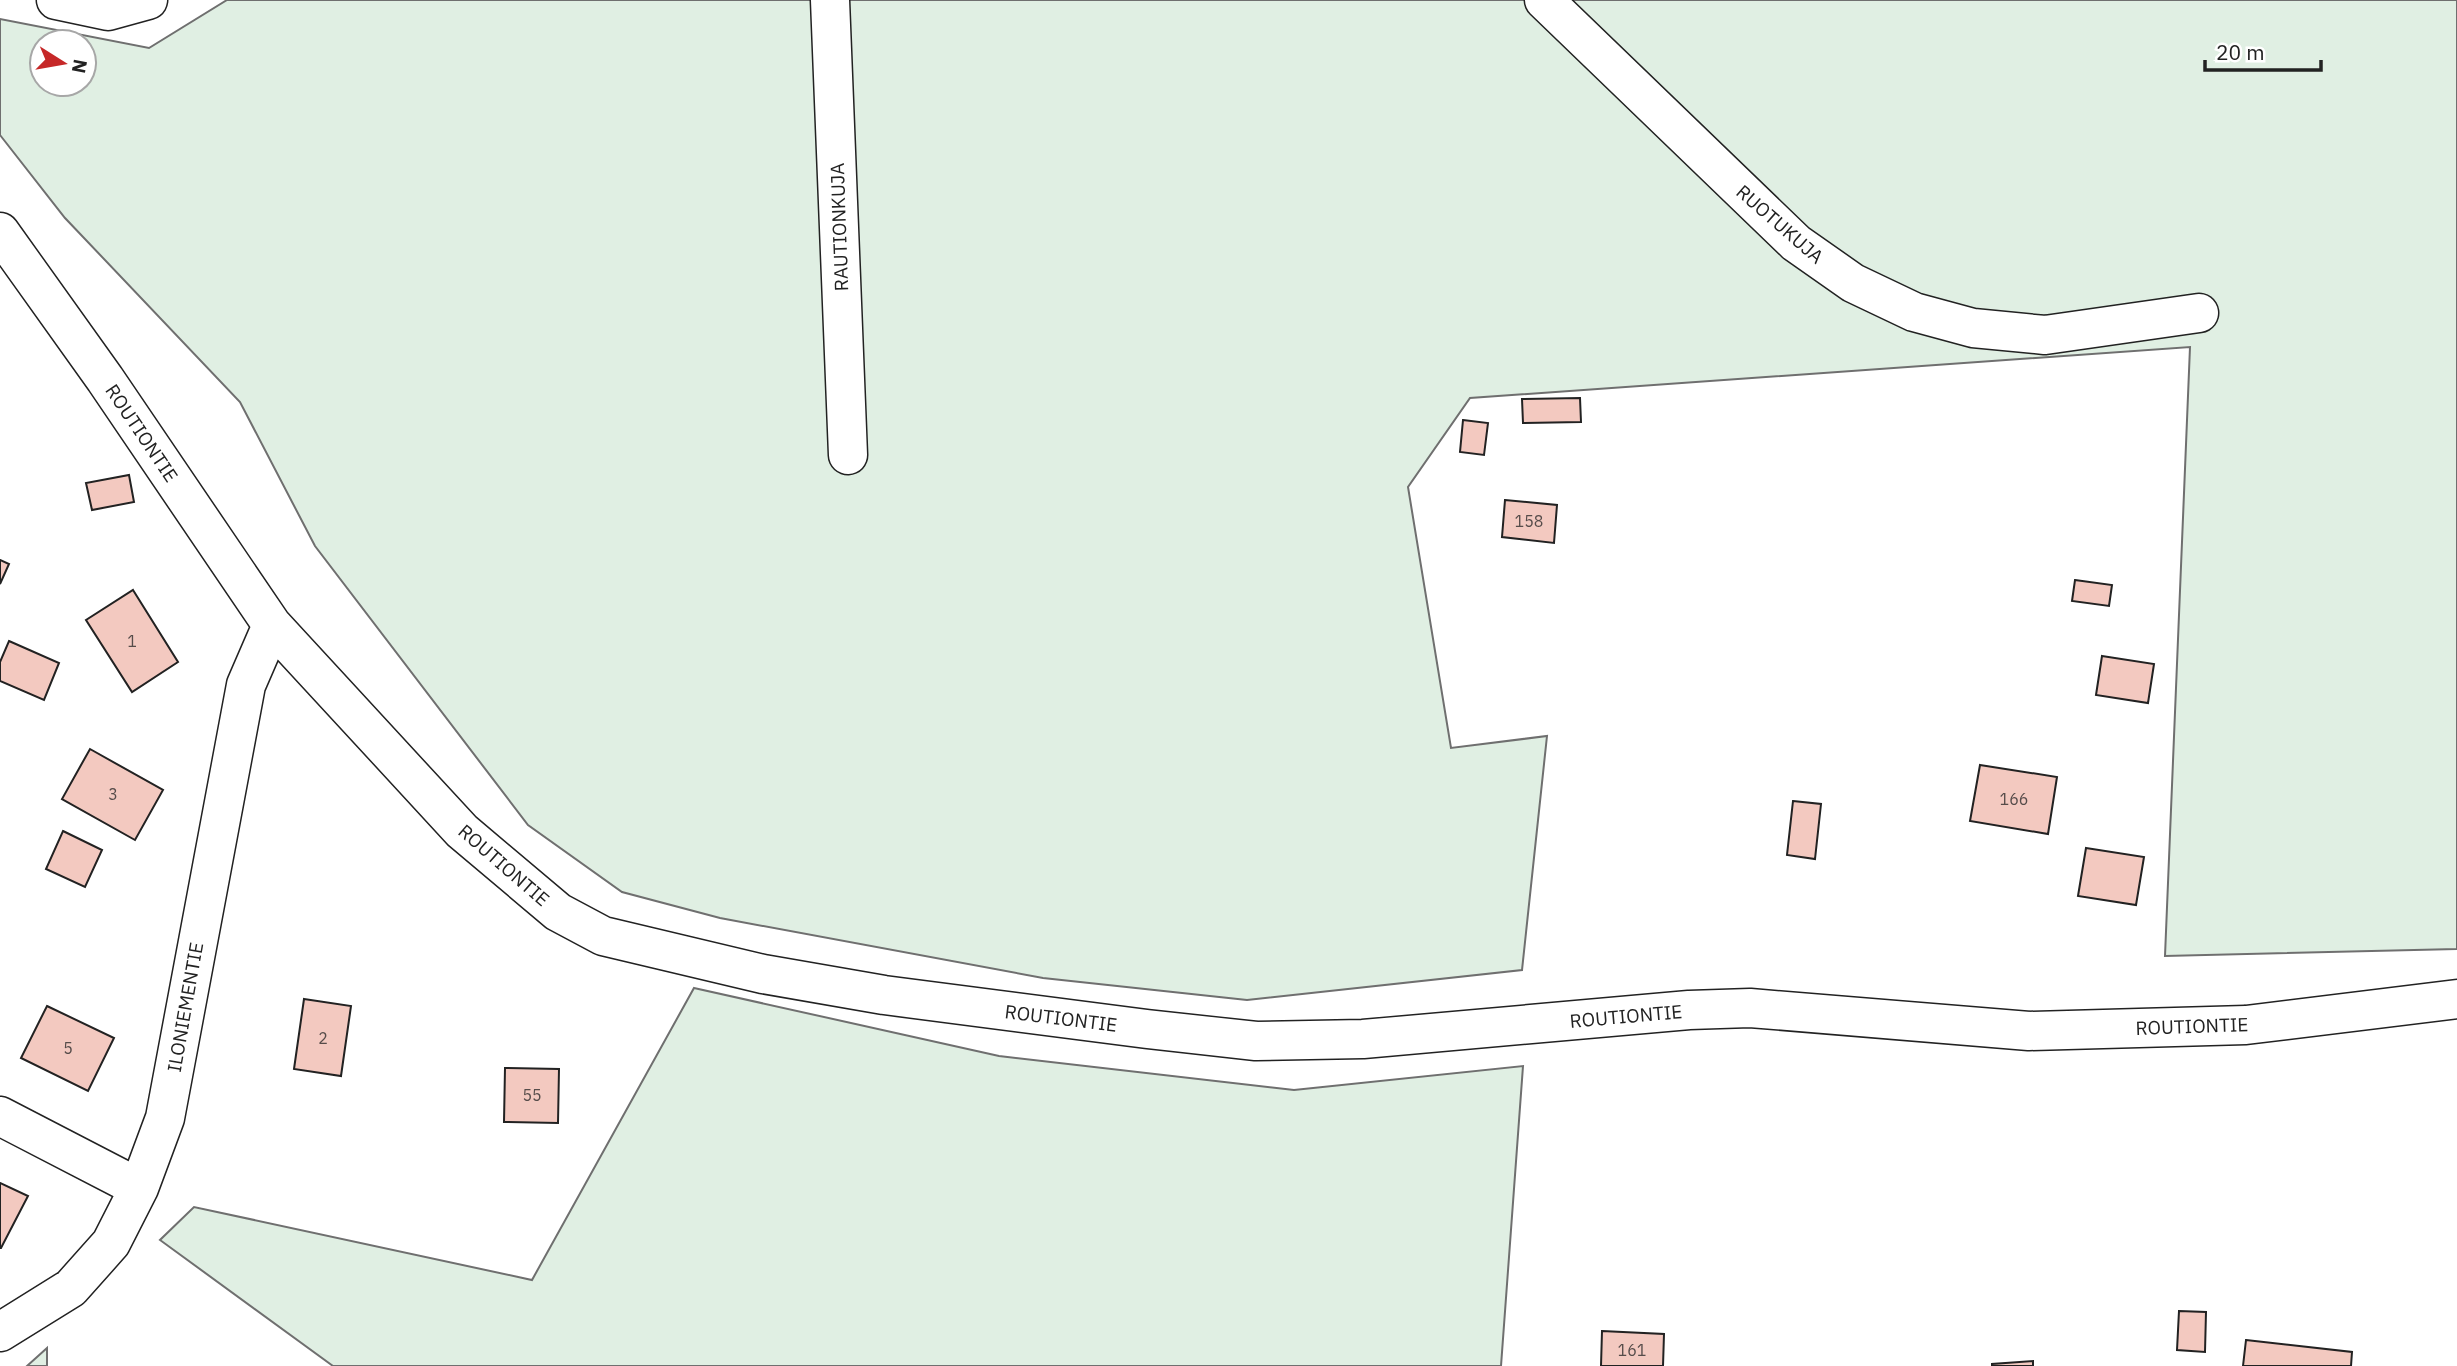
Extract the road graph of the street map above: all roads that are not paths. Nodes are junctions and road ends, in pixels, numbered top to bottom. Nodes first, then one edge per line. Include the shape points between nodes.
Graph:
1 (56, 0) edge
2 (148, 0) edge
3 (830, 0) edge
4 (1544, 0) edge
5 (0, 232) edge
6 (2199, 313) dead end
7 (848, 455) dead end
8 (272, 625) junction
9 (2457, 999) edge
10 (0, 1116) edge
11 (139, 1188) junction
12 (0, 1332) edge

1 - 2 street via 108,11
3 - 7 street, RAUTIONKUJA
4 - 6 street, RUOTUKUJA via 1796,243 1853,283 1914,312 1973,328 2033,334
5 - 8 street, ROUTIONTIE
8 - 9 street, ROUTIONTIE via 462,831 558,912 603,936 653,950 871,993 1256,1041 1363,1039 1750,1008 2029,1031 2246,1025
8 - 11 street, ILONIEMENTIE via 246,685 165,1118
10 - 11 street
11 - 12 street, ILONIEMENTIE via 111,1243 71,1288

